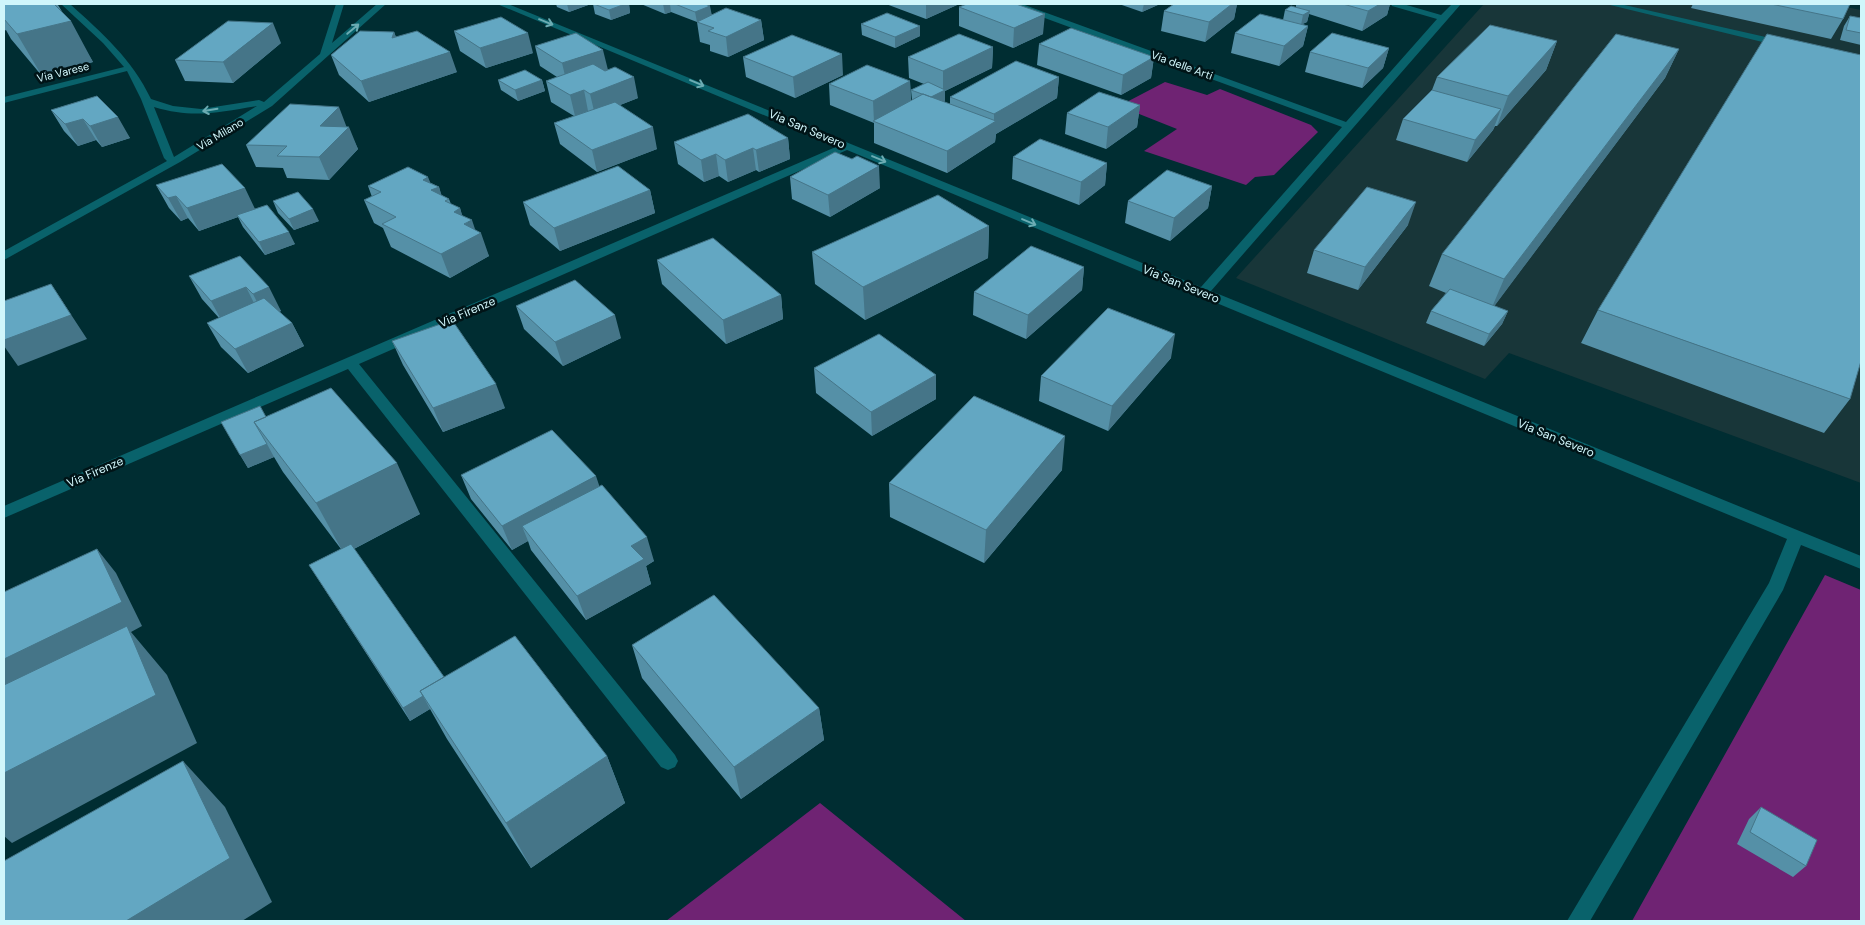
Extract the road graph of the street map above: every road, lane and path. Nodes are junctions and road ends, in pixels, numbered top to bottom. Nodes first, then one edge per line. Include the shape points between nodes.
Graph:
1 (66, 4) edge
2 (340, 4) edge
3 (382, 4) edge
4 (501, 4) edge
5 (1016, 4) edge
6 (1395, 4) edge
7 (1457, 4) edge
8 (1610, 4) edge
9 (1443, 18) junction
10 (1794, 47) edge
11 (324, 54) junction
12 (129, 68) junction
13 (293, 83) junction
14 (4, 100) edge
15 (146, 101) junction
16 (259, 103) junction
17 (1348, 126) junction
18 (847, 146) junction
19 (169, 158) junction
20 (141, 178) junction
21 (4, 256) edge
22 (1202, 293) junction
23 (350, 362) junction
24 (4, 512) edge
25 (1796, 536) junction
26 (1861, 563) edge
27 (668, 761) dead end
28 (1578, 921) edge

1 - 12 street via 116,51
2 - 11 street, Via Milano
11 -> 3 street, Via Milano
4 -> 18 street, Via San Severo
5 - 17 street, Via delle Arti
6 - 9 street
7 - 9 street
8 - 10 street
9 - 17 street
11 - 13 street, Via Milano
12 - 14 street, Via Varese
12 - 15 street
13 - 16 street, Via Milano
13 - 20 street, Via Milano via 226,132
16 -> 15 street via 201,112 172,109
15 - 19 street
16 - 19 street, Via Milano
17 - 22 street
18 -> 22 street, Via San Severo
18 - 23 street, Via Firenze
19 - 20 street, Via Milano
20 - 21 street, Via Milano
22 - 25 street, Via San Severo
23 - 24 street, Via Firenze
23 - 27 street
25 - 26 street, Via San Severo
25 - 28 street via 1777,585

